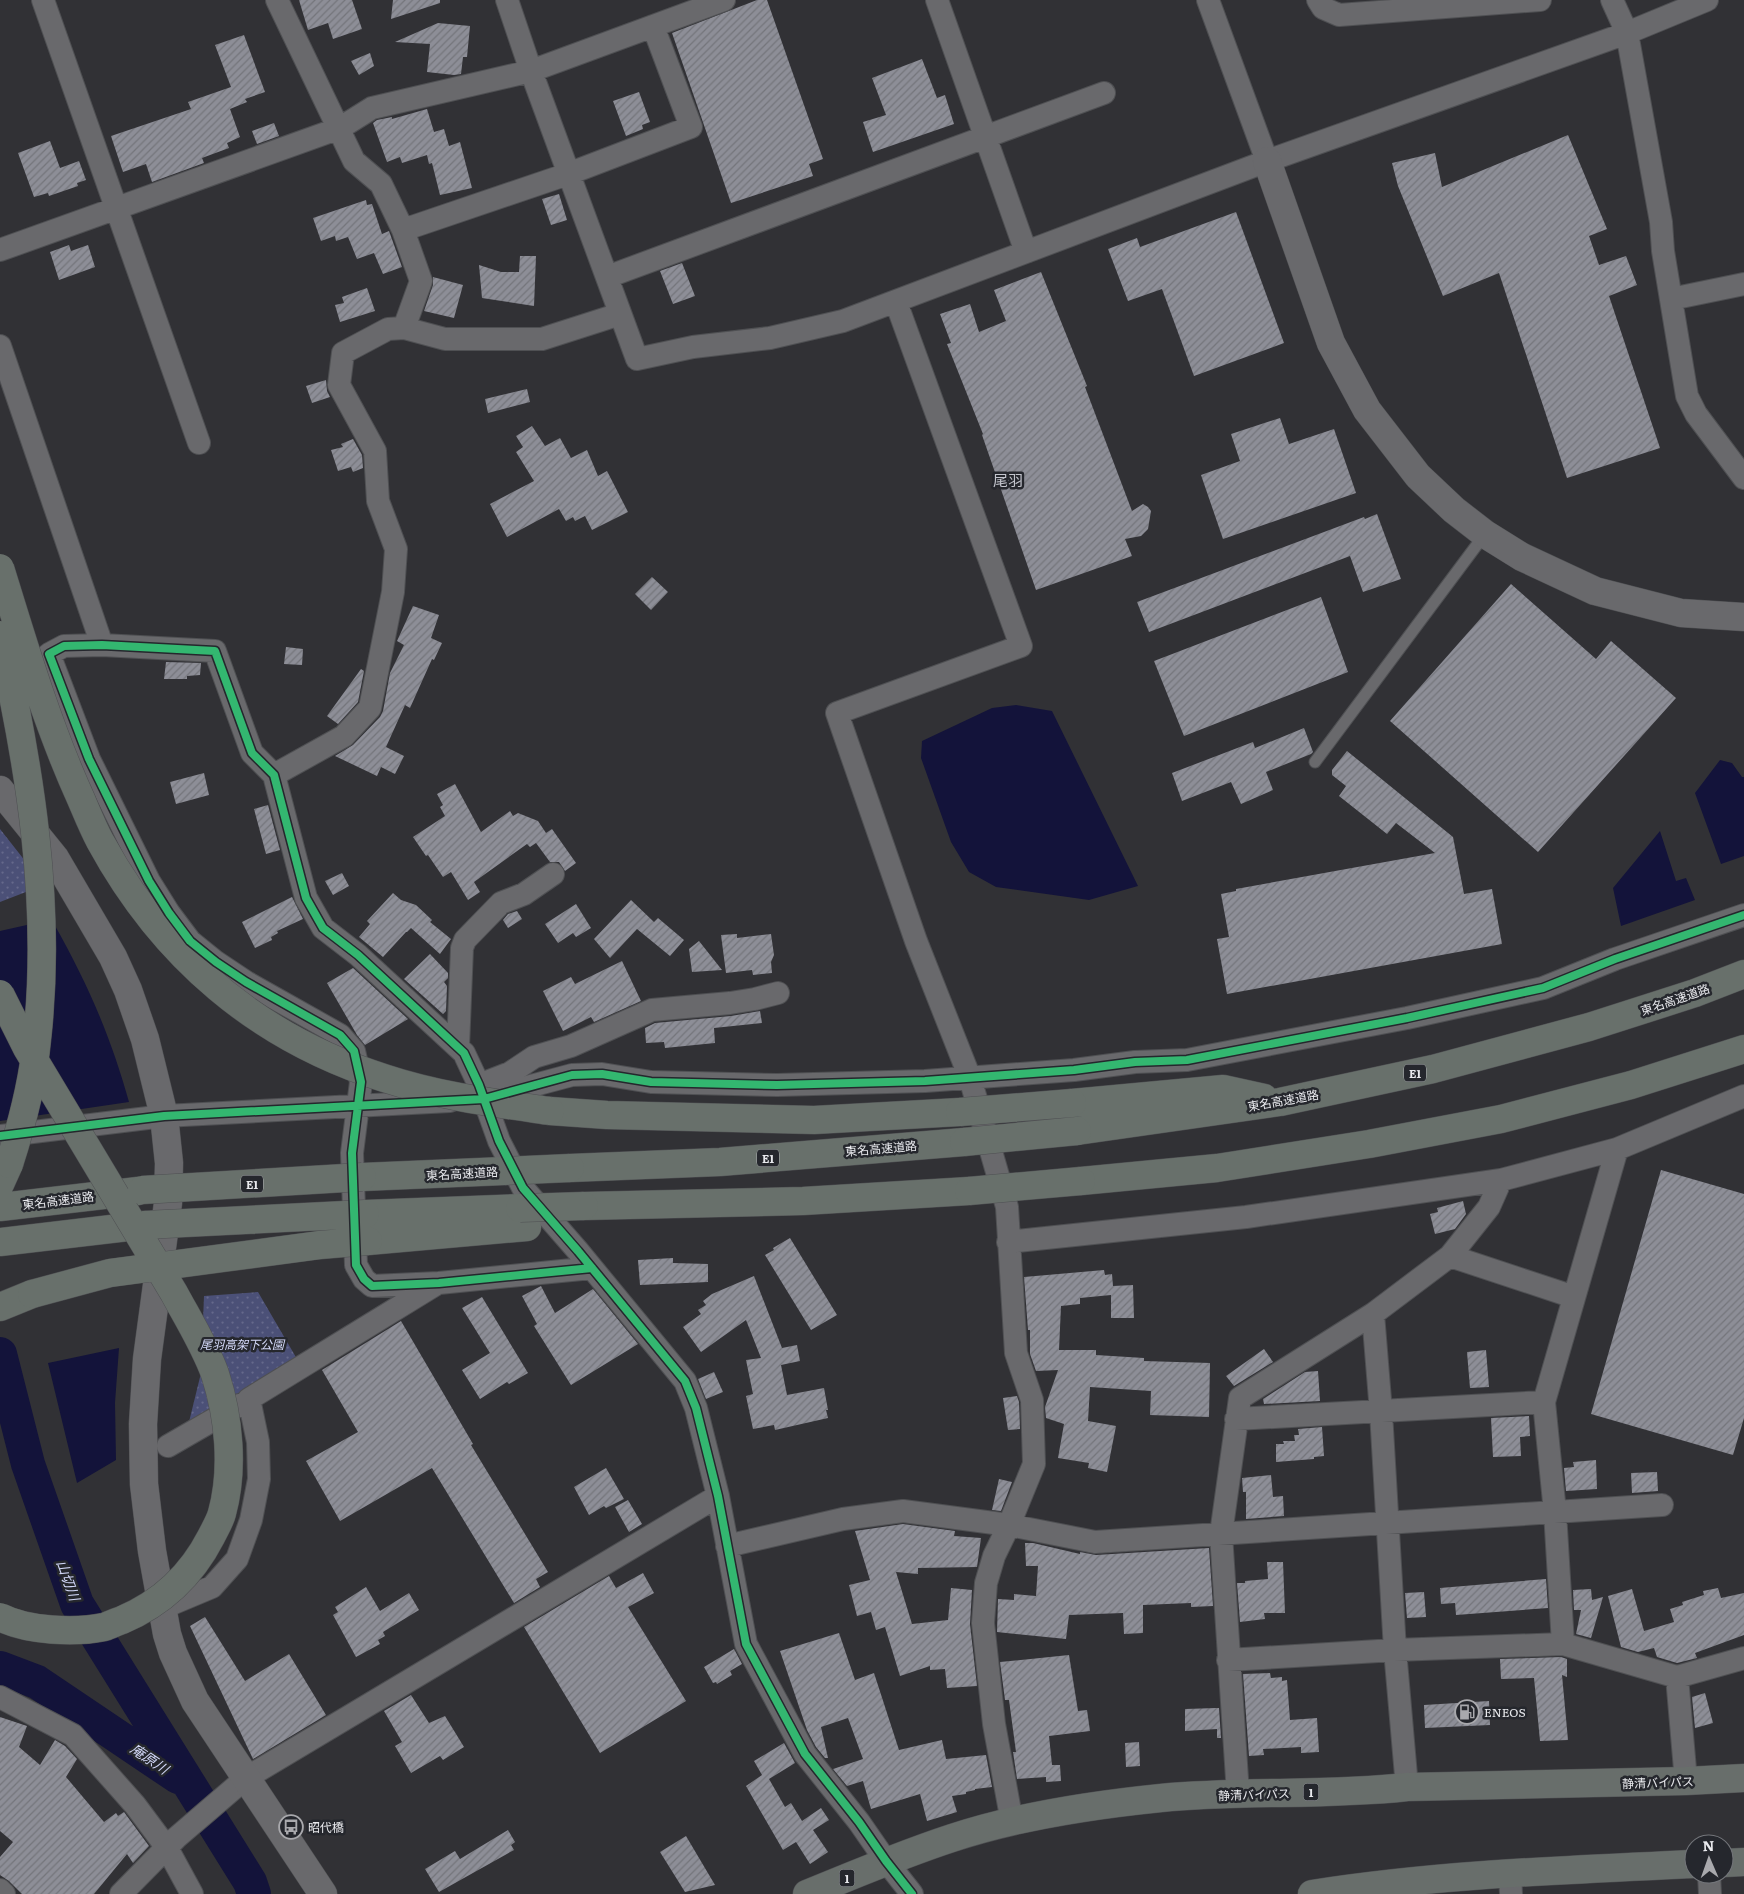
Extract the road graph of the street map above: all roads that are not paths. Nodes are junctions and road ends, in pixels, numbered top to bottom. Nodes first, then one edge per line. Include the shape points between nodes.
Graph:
1 (43, 0) edge
2 (277, 0) edge
3 (507, 0) edge
4 (724, 0) edge
5 (937, 0) edge
6 (1208, 0) edge
7 (1318, 0) edge
8 (1540, 0) edge
9 (1612, 0) edge
10 (1707, 0) edge
11 (653, 26) junction
12 (1627, 32) junction
13 (531, 71) junction
14 (1104, 93) dead end
15 (340, 128) junction
16 (986, 138) junction
17 (1267, 161) junction
18 (568, 174) junction
19 (117, 209) junction
20 (404, 230) junction
21 (0, 250) edge
22 (1026, 252) junction
23 (607, 277) junction
24 (1744, 284) edge
25 (1671, 299) junction
26 (896, 302) junction
27 (620, 314) junction
28 (404, 328) junction
29 (0, 346) edge
30 (199, 443) dead end
31 (1744, 478) edge
32 (1485, 534) junction
33 (0, 568) edge
34 (1742, 614) edge
35 (0, 635) edge
36 (102, 645) junction
37 (1315, 762) dead end
38 (274, 775) junction
39 (0, 790) edge
40 (553, 874) dead end
41 (1744, 915) edge
42 (1744, 974) edge
43 (778, 993) dead end
44 (0, 994) edge
45 (582, 1042) junction
46 (458, 1047) junction
47 (1744, 1049) edge
48 (583, 1074) junction
49 (970, 1078) junction
50 (481, 1092) junction
51 (1744, 1096) edge
52 (1280, 1102) junction
53 (357, 1106) junction
54 (164, 1116) junction
55 (0, 1136) edge
56 (1618, 1149) junction
57 (1501, 1180) junction
58 (4, 1199) edge
59 (524, 1218) junction
60 (8, 1241) edge
61 (1008, 1242) junction
62 (1450, 1256) junction
63 (592, 1268) junction
64 (439, 1283) junction
65 (1574, 1297) junction
66 (0, 1307) edge
67 (1373, 1314) junction
68 (249, 1399) junction
69 (1544, 1402) junction
70 (1381, 1412) junction
71 (1236, 1419) junction
72 (168, 1446) dead end
73 (718, 1496) junction
74 (1662, 1505) dead end
75 (1555, 1512) junction
76 (1387, 1523) junction
77 (1009, 1525) junction
78 (1221, 1534) junction
79 (727, 1546) junction
80 (162, 1608) junction
81 (0, 1617) edge
82 (1563, 1644) junction
83 (1395, 1650) junction
84 (1744, 1658) edge
85 (1228, 1660) junction
86 (1677, 1677) junction
87 (0, 1697) edge
88 (1744, 1778) edge
89 (242, 1781) junction
90 (1686, 1781) junction
91 (1407, 1787) junction
92 (1238, 1794) junction
93 (1012, 1822) junction
94 (171, 1843) junction
95 (886, 1861) junction
96 (1684, 1865) edge
97 (1510, 1884) edge
98 (0, 1890) edge
99 (4, 1894) edge
100 (121, 1894) edge
101 (192, 1894) edge
102 (323, 1894) edge
103 (807, 1894) edge
104 (912, 1894) edge
105 (1312, 1894) edge

1 - 19 street
2 - 15 street
3 - 13 street
4 - 11 street
5 - 16 street
6 - 17 street
7 - 8 street via 1323,8 1339,15
9 - 12 street
10 - 12 street
11 - 13 street
11 - 18 street via 691,127
12 - 17 street
12 - 25 street via 1662,222
13 - 15 street via 372,108
13 - 18 street
14 - 16 street
15 - 19 street
15 - 20 street via 354,161 381,184
16 - 22 street
16 - 23 street
17 - 22 street
17 - 32 street via 1331,343 1367,410 1418,476
18 - 20 street
18 - 23 street
19 - 21 street
19 - 30 street
20 - 28 street via 421,281
22 - 26 street
23 - 27 street
24 - 25 street
25 - 31 street via 1688,396 1696,414
26 - 27 street via 843,320 770,338 693,347 637,359
26 - 49 street via 1021,646 837,713 916,941
27 - 28 street via 542,339 445,339
28 - 38 street via 388,329 343,352 339,385 375,452 378,501 396,549 393,592 370,708 344,736
29 - 36 street
32 - 34 street via 1522,557 1595,591 1681,613
32 - 37 lane
33 - 52 highway, bridge via 68,771 100,840 148,915 177,950 237,1005 304,1047 348,1066 426,1090 472,1100 606,1115 814,1120 960,1112 1223,1089
35 - 58 highway, bridge via 17,708 29,782 38,868 42,958 37,1040
36 - 38 street via 215,650 252,753
36 - 53 street via 64,646 49,654 89,759 149,881 190,941 216,962 340,1035 354,1051 361,1082
38 - 46 street via 306,898 323,928 358,955
39 - 54 street via 55,858 113,957 145,1039
40 - 46 street via 524,894 501,903 465,940
41 - 49 street via 1615,959 1543,988 1407,1018 1187,1060
42 - 52 highway, 東名高速道路 / E1 via 1589,1027 1433,1069
43 - 45 street via 730,1003 652,1010
44 - 81 highway, bridge via 27,1048 174,1293 195,1334 214,1373 225,1412 228,1452 222,1514 205,1549 186,1576 161,1600 105,1627 37,1628
45 - 48 street
45 - 50 street via 534,1057
46 - 50 street via 464,1053
47 - 59 highway, bridge via 1631,1085 1501,1119 1217,1168 969,1191
48 - 49 street via 651,1082 777,1085
48 - 50 street
49 - 61 street via 1007,1208
50 - 53 street
50 - 63 street via 499,1141 523,1188
51 - 56 street
52 - 58 highway, 東名高速道路 / E1, bridge via 1077,1131 720,1162
53 - 54 street
53 - 64 street via 352,1153 356,1265 372,1286
54 - 55 street
54 - 80 street via 169,1164 168,1203 147,1359 143,1424 144,1484
56 - 57 street
56 - 65 street
57 - 61 street via 1246,1218
57 - 62 street via 1489,1207
59 - 60 highway, bridge via 365,1214 145,1225
59 - 66 highway, bridge via 110,1273 32,1294
61 - 77 street via 1016,1352 1032,1400 1034,1464
62 - 65 street
62 - 67 street
63 - 64 street
63 - 73 street via 685,1381 696,1408
64 - 68 street
65 - 69 street
67 - 70 street
67 - 71 street via 1240,1398
68 - 72 street
68 - 80 street via 258,1442 259,1479 251,1520 237,1559 212,1588
69 - 70 street
69 - 75 street
70 - 71 street
70 - 76 street
71 - 78 street
73 - 79 street
73 - 89 street
74 - 75 street
75 - 76 street
75 - 82 street
76 - 78 street
76 - 83 street
77 - 78 street via 1094,1542
77 - 79 street via 903,1510 843,1519
77 - 93 street via 994,1556 986,1583 983,1623 994,1724
78 - 85 street
79 - 95 street via 746,1644 805,1754
80 - 89 street via 167,1634 195,1701
82 - 83 street
82 - 86 street
83 - 85 street
83 - 91 street
84 - 86 street
85 - 92 street
86 - 90 street
87 - 94 street via 73,1736
88 - 90 highway, 静清バイパス / 1
89 - 94 street
89 - 102 street
90 - 91 highway, 静清バイパス / 1
91 - 92 highway, 静清バイパス / 1
92 - 93 highway, 静清バイパス / 1 via 1111,1804
93 - 95 highway, 静清バイパス / 1 via 954,1837
94 - 100 street
94 - 101 street
95 - 103 highway, 静清バイパス / 1
95 - 104 street
96 - 97 highway
97 - 105 highway via 1371,1885
98 - 99 street

